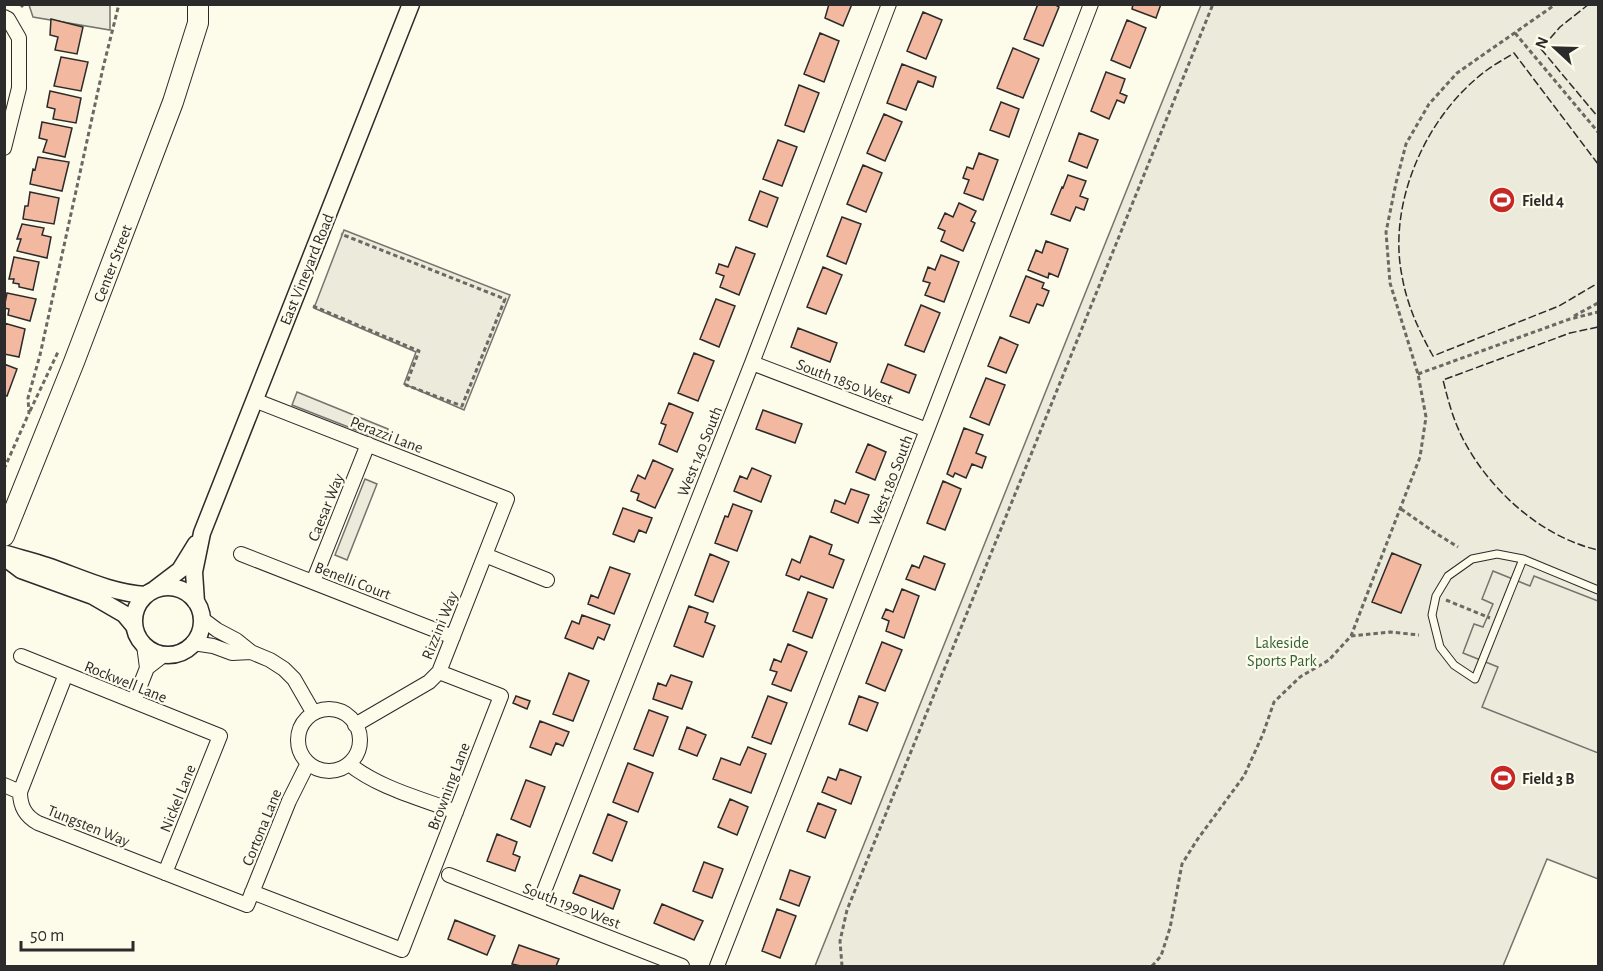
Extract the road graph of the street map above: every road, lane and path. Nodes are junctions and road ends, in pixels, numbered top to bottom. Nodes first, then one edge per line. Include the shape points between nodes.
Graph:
1 (119, 4) edge
2 (198, 4) edge
3 (411, 4) edge
4 (889, 4) edge
5 (1091, 4) edge
6 (1213, 4) edge
7 (1556, 4) edge
8 (6, 18) edge
9 (1515, 33) junction
10 (1599, 132) edge
11 (4, 148) edge
12 (341, 234) dead end
13 (1599, 303) edge
14 (313, 306) dead end
15 (1599, 312) edge
16 (1570, 319) junction
17 (752, 363) junction
18 (1418, 374) junction
19 (254, 400) junction
20 (927, 430) junction
21 (368, 444) junction
22 (4, 469) edge
23 (507, 499) joint
24 (1401, 509) junction
25 (202, 533) junction
26 (4, 536) edge
27 (1458, 547) dead end
28 (241, 554) dead end
29 (485, 555) junction
30 (4, 556) edge
31 (1523, 559) junction
32 (547, 580) dead end
33 (313, 582) junction
34 (1599, 590) edge
35 (150, 592) junction
36 (1436, 596) junction
37 (199, 610) junction
38 (1498, 621) junction
39 (135, 626) junction
40 (1419, 635) dead end
41 (1352, 636) junction
42 (453, 637) junction
43 (193, 644) junction
44 (144, 645) junction
45 (250, 652) junction
46 (165, 654) junction
47 (21, 656) dead end
48 (147, 668) junction
49 (439, 672) junction
50 (66, 674) junction
51 (134, 701) junction
52 (313, 712) junction
53 (356, 725) junction
54 (220, 736) joint
55 (308, 763) junction
56 (349, 764) junction
57 (4, 786) edge
58 (20, 792) junction
59 (456, 812) junction
60 (165, 873) junction
61 (449, 875) dead end
62 (250, 899) junction
63 (537, 909) junction
64 (402, 950) joint
65 (682, 966) edge
66 (717, 966) edge
67 (842, 966) edge
68 (1152, 966) edge

1 - 22 path via 28,398 29,413
2 - 26 main road, Center Street via 198,23 173,102
3 - 19 street, East Vineyard Road
4 - 17 street, West 140 South
5 - 20 street, West 180 South
6 - 67 path via 847,910 840,941
7 - 9 path
8 - 11 street via 19,38 19,88
9 - 10 path
9 - 18 path via 1457,74 1429,104 1406,144 1386,232 1390,283
12 - 14 path via 505,299 462,406 406,385 419,351
13 - 16 path
15 - 16 path
16 - 18 path
17 - 20 street, South 1850 West
17 - 63 street, West 140 South
18 - 24 path via 1426,417 1420,457
19 - 21 street, Perazzi Lane
19 - 25 street, East Vineyard Road
20 - 66 street, West 180 South
21 - 23 street, Perazzi Lane
21 - 33 street, Caesar Way
23 - 29 street, Rizzini Way
24 - 27 path
24 - 41 path
25 - 35 street, East Vineyard Road via 180,570
25 - 37 street, East Vineyard Road via 194,572
28 - 33 street, Benelli Court
29 - 32 street
29 - 42 street, Rizzini Way
30 - 35 street via 130,594
30 - 39 street via 21,570 93,596 124,614
31 - 34 lane
31 - 36 lane via 1497,554 1472,559 1448,576
31 - 38 lane
33 - 42 street, Benelli Court
35 - 37 street via 178,588 188,594
35 - 39 street via 138,604
36 - 38 path
36 - 38 lane via 1432,615 1440,647 1454,665 1475,679
37 - 43 street via 201,624
37 - 45 street via 217,630
39 - 44 street
40 - 41 path via 1390,632
41 - 68 path via 1329,660 1300,677 1274,702 1244,776 1182,864 1170,928 1161,956
42 - 49 street, Rizzini Way
43 - 45 street
43 - 46 street via 174,654
44 - 46 street
44 - 48 street
45 - 52 street via 284,669
46 - 48 street
47 - 50 street, Rockwell Lane
48 - 51 street
49 - 53 street, Rizzini Way via 429,682
49 - 59 street, Browning Lane via 501,696
50 - 51 street, Rockwell Lane
50 - 58 street
51 - 54 street, Rockwell Lane
52 - 53 street via 339,711
52 - 55 street via 298,736 298,746
53 - 56 street via 359,748
54 - 60 street, Nickel Lane
55 - 56 street via 323,771
55 - 62 street, Cortona Lane
56 - 59 street via 375,781
57 - 58 street
58 - 60 street, Tungsten Way via 24,810 32,820
59 - 64 street, Browning Lane
60 - 62 street, Tungsten Way
61 - 63 street, South 1990 West
62 - 64 street, Tungsten Way
63 - 65 street, South 1990 West

